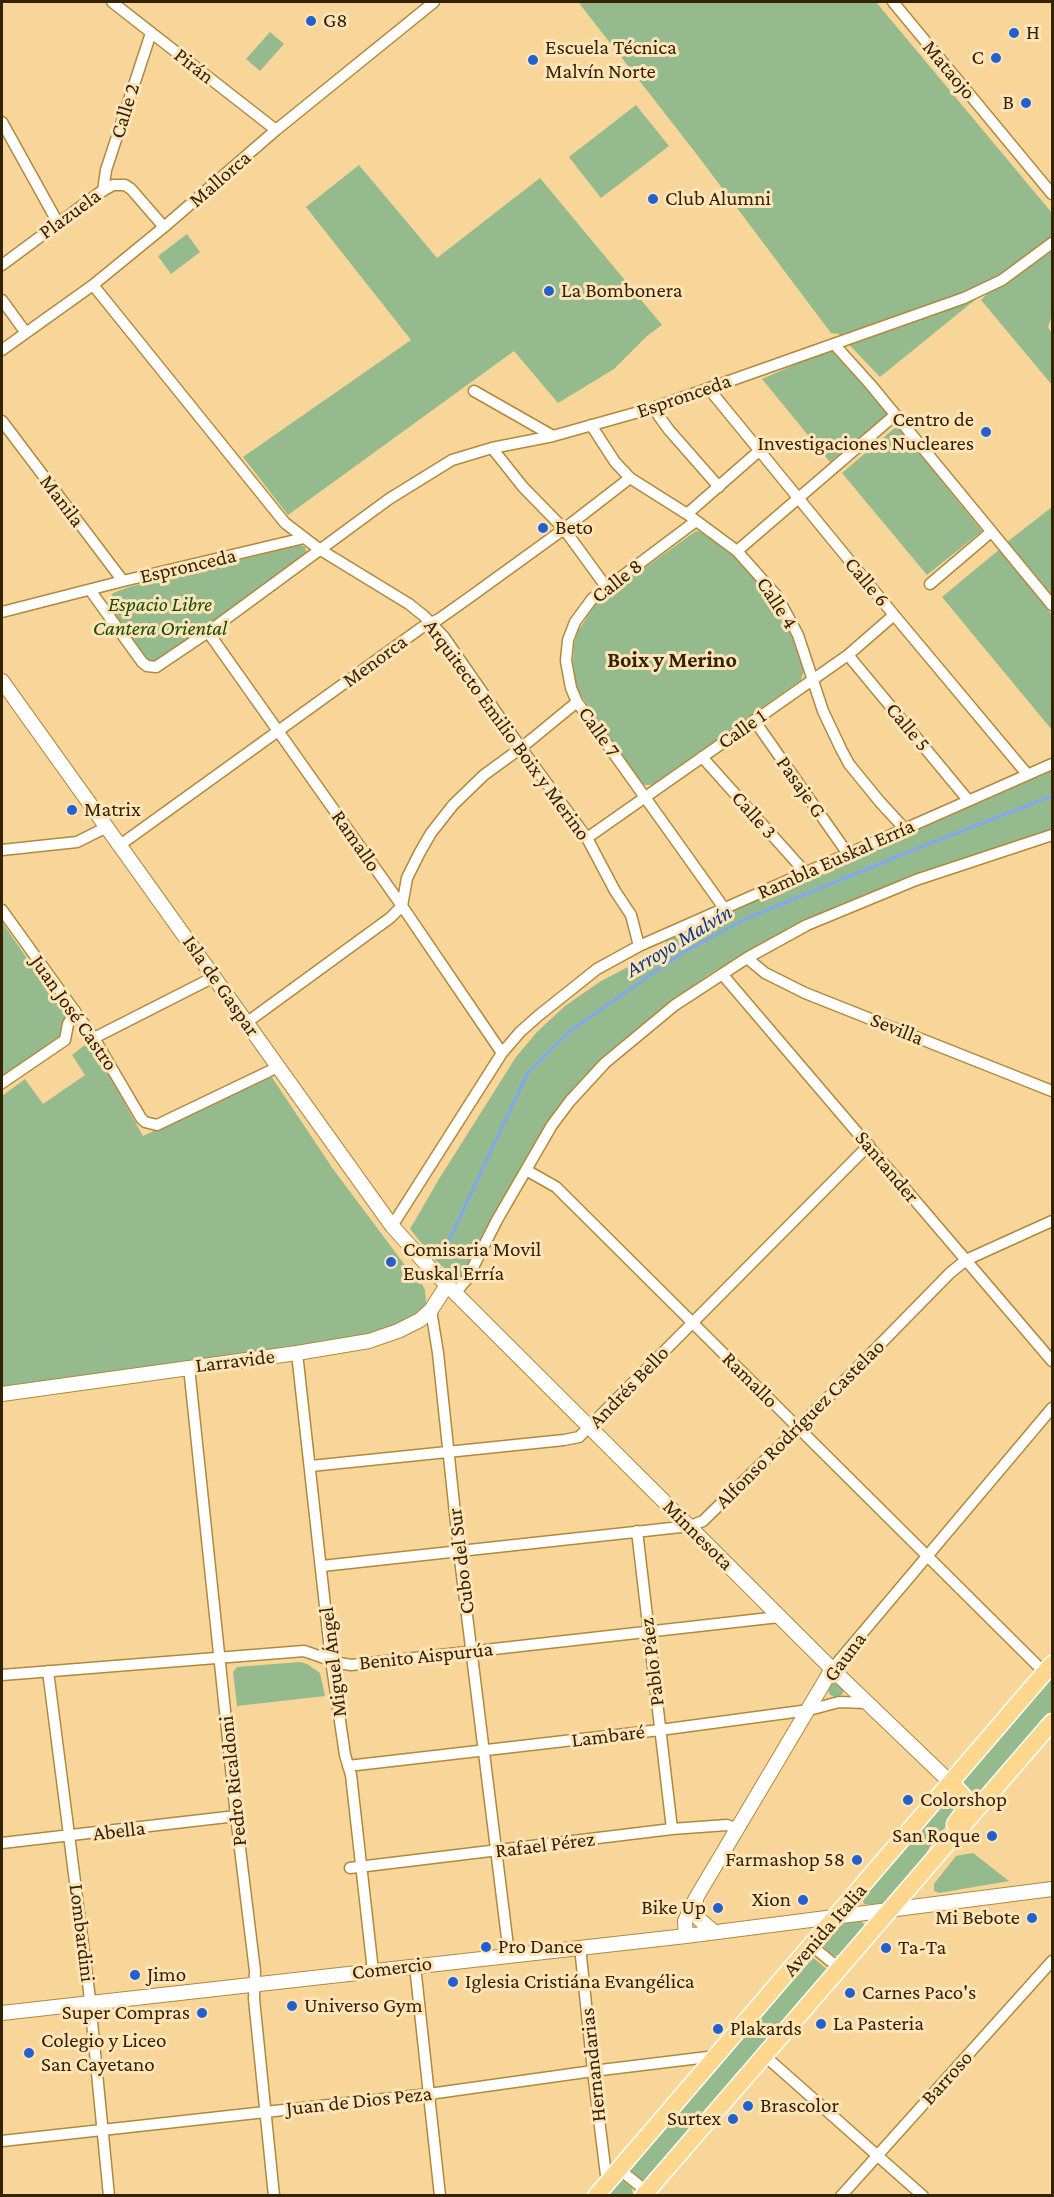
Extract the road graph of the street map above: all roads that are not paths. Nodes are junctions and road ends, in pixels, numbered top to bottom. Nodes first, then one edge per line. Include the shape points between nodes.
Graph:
1 (112, 2) edge
2 (434, 2) edge
3 (892, 2) edge
4 (151, 33) junction
5 (2, 122) edge
6 (276, 130) junction
7 (103, 190) junction
8 (1053, 194) edge
9 (58, 223) junction
10 (164, 227) junction
11 (1053, 243) edge
12 (2, 265) edge
13 (93, 285) junction
14 (2, 300) edge
15 (26, 333) junction
16 (834, 344) junction
17 (2, 350) edge
18 (709, 388) junction
19 (474, 391) dead end
20 (653, 408) junction
21 (894, 414) junction
22 (2, 421) edge
23 (591, 426) junction
24 (553, 436) junction
25 (492, 448) junction
26 (759, 451) junction
27 (630, 478) junction
28 (719, 487) junction
29 (797, 498) junction
30 (692, 517) junction
31 (564, 529) junction
32 (992, 532) junction
33 (304, 538) junction
34 (319, 549) junction
35 (737, 551) junction
36 (123, 580) junction
37 (930, 584) dead end
38 (607, 588) junction
39 (90, 590) junction
40 (1053, 605) edge
41 (2, 612) edge
42 (894, 615) junction
43 (431, 622) junction
44 (208, 632) junction
45 (848, 655) junction
46 (566, 661) joint
47 (813, 679) junction
48 (2, 681) edge
49 (577, 702) junction
50 (754, 720) junction
51 (279, 732) junction
52 (521, 748) junction
53 (702, 757) junction
54 (1053, 764) edge
55 (1027, 774) junction
56 (645, 797) junction
57 (968, 800) junction
58 (107, 827) junction
59 (904, 828) junction
60 (1053, 835) edge
61 (587, 838) junction
62 (120, 845) junction
63 (2, 850) edge
64 (848, 854) junction
65 (806, 873) junction
66 (402, 906) junction
67 (724, 908) junction
68 (2, 910) edge
69 (639, 946) junction
70 (747, 958) junction
71 (722, 974) junction
72 (213, 977) junction
73 (75, 1011) junction
74 (246, 1023) junction
75 (94, 1038) junction
76 (502, 1053) junction
77 (278, 1067) junction
78 (2, 1083) edge
79 (1053, 1091) edge
80 (868, 1145) junction
81 (526, 1170) junction
82 (1053, 1221) edge
83 (392, 1226) junction
84 (966, 1260) junction
85 (452, 1289) junction
86 (431, 1310) junction
87 (693, 1322) junction
88 (297, 1353) junction
89 (1053, 1361) edge
90 (189, 1367) junction
91 (2, 1394) edge
92 (1053, 1408) edge
93 (590, 1427) junction
94 (798, 1428) junction
95 (449, 1451) junction
96 (311, 1466) junction
97 (690, 1526) junction
98 (637, 1531) junction
99 (459, 1551) junction
100 (928, 1556) junction
101 (322, 1566) junction
102 (779, 1617) junction
103 (648, 1631) junction
104 (472, 1651) junction
105 (220, 1657) junction
106 (331, 1660) junction
107 (832, 1669) junction
108 (1049, 1669) edge
109 (48, 1671) junction
110 (2, 1675) edge
111 (867, 1703) junction
112 (809, 1710) junction
113 (1053, 1722) edge
114 (660, 1730) junction
115 (483, 1751) junction
116 (348, 1766) junction
117 (951, 1783) junction
118 (236, 1816) junction
119 (672, 1828) junction
120 (738, 1828) junction
121 (70, 1837) junction
122 (2, 1843) edge
123 (495, 1852) junction
124 (363, 1866) junction
125 (350, 1868) dead end
126 (924, 1872) junction
127 (1053, 1889) edge
128 (696, 1898) junction
129 (890, 1911) junction
130 (836, 1917) junction
131 (714, 1932) junction
132 (686, 1936) junction
133 (812, 1946) junction
134 (580, 1947) junction
135 (508, 1954) junction
136 (1053, 1961) edge
137 (415, 1966) junction
138 (840, 1969) junction
139 (374, 1971) junction
140 (254, 1984) junction
141 (90, 2004) junction
142 (2, 2013) edge
143 (717, 2056) junction
144 (765, 2056) junction
145 (592, 2071) junction
146 (429, 2094) junction
147 (265, 2111) junction
148 (102, 2129) junction
149 (2, 2141) edge
150 (876, 2155) junction
151 (619, 2169) junction
152 (602, 2189) edge
153 (647, 2194) edge
154 (109, 2196) edge
155 (274, 2196) edge
156 (440, 2196) edge
157 (841, 2196) edge
158 (923, 2196) edge

1 - 4 street, Pirán
2 - 6 street, Mallorca
3 - 8 street, Mataojo
4 - 6 street, Pirán
4 - 7 street, Calle 2
5 - 9 street
6 - 10 street, Mallorca
7 - 9 street, Plazuela
7 - 10 street, Plazuela via 120,185 131,189
9 - 12 street, Plazuela
10 - 13 street, Mallorca
11 - 16 street, Espronceda via 1002,280 964,298
13 - 15 street, Mallorca
13 - 33 street, Arquitecto Emilio Boix y Merino via 285,523
14 - 15 street
15 - 17 street, Mallorca
16 - 18 street, Espronceda
16 - 21 street
18 - 20 street, Espronceda
18 - 26 street, Calle 6
19 - 24 street
20 - 23 street, Espronceda
20 - 28 street
21 - 29 street
21 - 32 street
22 - 36 street, Manila
23 - 24 street, Espronceda
23 - 27 street, Calle 4
24 - 25 street, Espronceda
25 - 31 street
25 - 34 street, Espronceda via 436,468
26 - 28 street, Calle 8
26 - 29 street, Calle 6
27 - 30 street, Calle 4
27 - 31 street, Menorca
28 - 30 street, Calle 8
29 - 35 street
29 - 42 street, Calle 6
30 - 35 street, Calle 4
30 - 38 street, Calle 8
31 - 38 street
31 - 43 street, Menorca
32 - 37 street
32 - 40 street
33 - 34 street, Arquitecto Emilio Boix y Merino
33 - 36 street, Espronceda
34 - 43 street, Arquitecto Emilio Boix y Merino via 394,594
34 - 44 street, Espronceda
35 - 47 street, Calle 4 via 777,596 798,635
36 - 39 street, Espronceda
38 - 46 street, Calle 8 via 591,599 575,622
39 - 41 street, Espronceda
39 - 44 street, Espronceda via 147,666 161,665
42 - 45 street, Calle 1
42 - 55 street, Calle 6
43 - 51 street, Menorca
43 - 52 street, Arquitecto Emilio Boix y Merino
44 - 51 street, Ramallo
45 - 47 street, Calle 1
45 - 57 street, Calle 5
46 - 49 street, Calle 7
47 - 50 street, Calle 1
47 - 59 street, Calle 4 via 823,711 849,764
48 - 58 street, Isla de Gaspar
49 - 52 street
49 - 56 street, Calle 7
50 - 53 street, Calle 1
50 - 64 street, Pasaje G
51 - 62 street, Menorca
51 - 66 street, Ramallo
52 - 61 street, Arquitecto Emilio Boix y Merino
52 - 66 street via 468,788 437,825 406,879
53 - 56 street, Calle 1
53 - 65 street, Calle 3
54 - 55 street, Rambla Euskal Erría
55 - 57 street, Rambla Euskal Erría
56 - 61 street, Calle 1
56 - 67 street, Calle 7
57 - 59 street, Rambla Euskal Erría
58 - 62 street, Isla de Gaspar
58 - 63 street via 77,842
59 - 64 street, Rambla Euskal Erría
60 - 70 street via 916,880 807,925
61 - 69 street, Arquitecto Emilio Boix y Merino via 631,915
62 - 72 street, Isla de Gaspar
64 - 65 street, Rambla Euskal Erría
65 - 67 street, Rambla Euskal Erría
66 - 74 street
66 - 76 street, Ramallo
67 - 69 street, Rambla Euskal Erría
68 - 73 street, Juan José Castro
69 - 76 street, Rambla Euskal Erría via 566,992
70 - 71 street
70 - 79 street, Sevilla via 765,973 806,993
71 - 80 street, Santander
71 - 81 street via 675,1005 585,1083 552,1125
72 - 74 street, Isla de Gaspar
72 - 75 street
73 - 75 street, Juan José Castro
73 - 78 street via 64,1040
74 - 77 street, Isla de Gaspar
75 - 77 street, Juan José Castro via 141,1118 149,1124 157,1125
76 - 83 street, Rambla Euskal Erría
77 - 83 street, Isla de Gaspar
80 - 84 street, Santander
80 - 87 street, Andrés Bello
81 - 85 street via 467,1279
81 - 87 street, Ramallo via 567,1197
82 - 84 street, Alfonso Rodríguez Castelao
83 - 85 street, Isla de Gaspar
84 - 89 street, Santander
84 - 94 street, Alfonso Rodríguez Castelao
85 - 86 street, Larravide
85 - 93 street, Minnesota
86 - 88 street, Larravide via 410,1326 377,1338
86 - 95 street, Cubo del Sur
87 - 93 street, Andrés Bello
87 - 94 street, Ramallo
88 - 90 street, Larravide
88 - 96 street, Miguel Ángel
90 - 91 street, Larravide
90 - 105 street, Pedro Ricaldoni
92 - 100 street, Gauna
93 - 95 street, Andrés Bello via 579,1437 564,1440
93 - 97 street, Minnesota
94 - 97 street, Alfonso Rodríguez Castelao via 703,1521
94 - 100 street, Ramallo
95 - 96 street, Andrés Bello
95 - 99 street, Cubo del Sur
96 - 101 street, Miguel Ángel
97 - 98 street, Alfonso Rodríguez Castelao
97 - 102 street, Minnesota
98 - 99 street, Alfonso Rodríguez Castelao
98 - 103 street, Pablo Páez
99 - 101 street, Alfonso Rodríguez Castelao
99 - 104 street, Cubo del Sur
100 - 107 street, Gauna
100 - 108 street, Ramallo
101 - 106 street, Miguel Ángel
102 - 103 street, Benito Aispurúa
102 - 107 street, Minnesota
103 - 104 street, Benito Aispurúa
103 - 114 street, Pablo Páez
104 - 106 street, Benito Aispurúa via 351,1665
104 - 115 street, Cubo del Sur
105 - 106 street, Benito Aispurúa via 304,1651
105 - 109 street, Benito Aispurúa
105 - 118 street, Pedro Ricaldoni
106 - 116 street, Miguel Ángel
107 - 111 street, Minnesota
107 - 112 street, Gauna
108 - 117 main road, Avenida Italia
109 - 110 street, Benito Aispurúa
109 - 121 street, Lombardini
111 - 112 street, Lambaré via 839,1702
111 - 117 street, Minnesota
112 - 114 street, Lambaré
112 - 120 street, Gauna
113 - 126 main road, Avenida Italia
114 - 115 street, Lambaré
114 - 119 street, Pablo Páez
115 - 116 street, Lambaré
115 - 123 street, Cubo del Sur
116 - 124 street, Miguel Ángel
117 - 126 main road via 963,1796 965,1810 931,1851
117 - 130 main road, Avenida Italia
118 - 121 street, Abella
118 - 140 street, Pedro Ricaldoni
119 - 120 street, Rafael Pérez
119 - 123 street, Rafael Pérez
120 - 128 street, Gauna
121 - 122 street, Abella
121 - 141 street, Lombardini
123 - 124 street, Rafael Pérez
123 - 135 street, Cubo del Sur
124 - 125 street, Rafael Pérez
124 - 139 street, Miguel Ángel
126 - 129 main road, Avenida Italia
127 - 129 street, Comercio
128 - 131 street via 699,1919
128 - 132 street, Gauna via 685,1921
129 - 130 street, Comercio
129 - 138 main road, Avenida Italia
130 - 131 street, Comercio
130 - 133 main road, Avenida Italia
131 - 132 street, Comercio
132 - 134 street, Comercio
133 - 138 street
133 - 143 main road, Avenida Italia
134 - 135 street, Comercio
134 - 145 street, Hernandarias
135 - 137 street, Comercio
136 - 150 street, Barroso
137 - 139 street, Comercio
137 - 146 street
138 - 144 main road, Avenida Italia
139 - 140 street, Comercio
140 - 141 street, Comercio
140 - 147 street, Pedro Ricaldoni
141 - 142 street, Comercio
141 - 148 street, Lombardini
143 - 145 street, Juan de Dios Peza
143 - 151 main road, Avenida Italia
144 - 150 street
144 - 153 main road, Avenida Italia
145 - 146 street, Juan de Dios Peza
145 - 152 street, Hernandarias
146 - 147 street, Juan de Dios Peza
146 - 156 street
147 - 148 street, Juan de Dios Peza
147 - 155 street, Pedro Ricaldoni
148 - 149 street, Juan de Dios Peza
148 - 154 street, Lombardini
150 - 157 street, Barroso
150 - 158 street
151 - 152 main road, Avenida Italia
151 - 153 street

